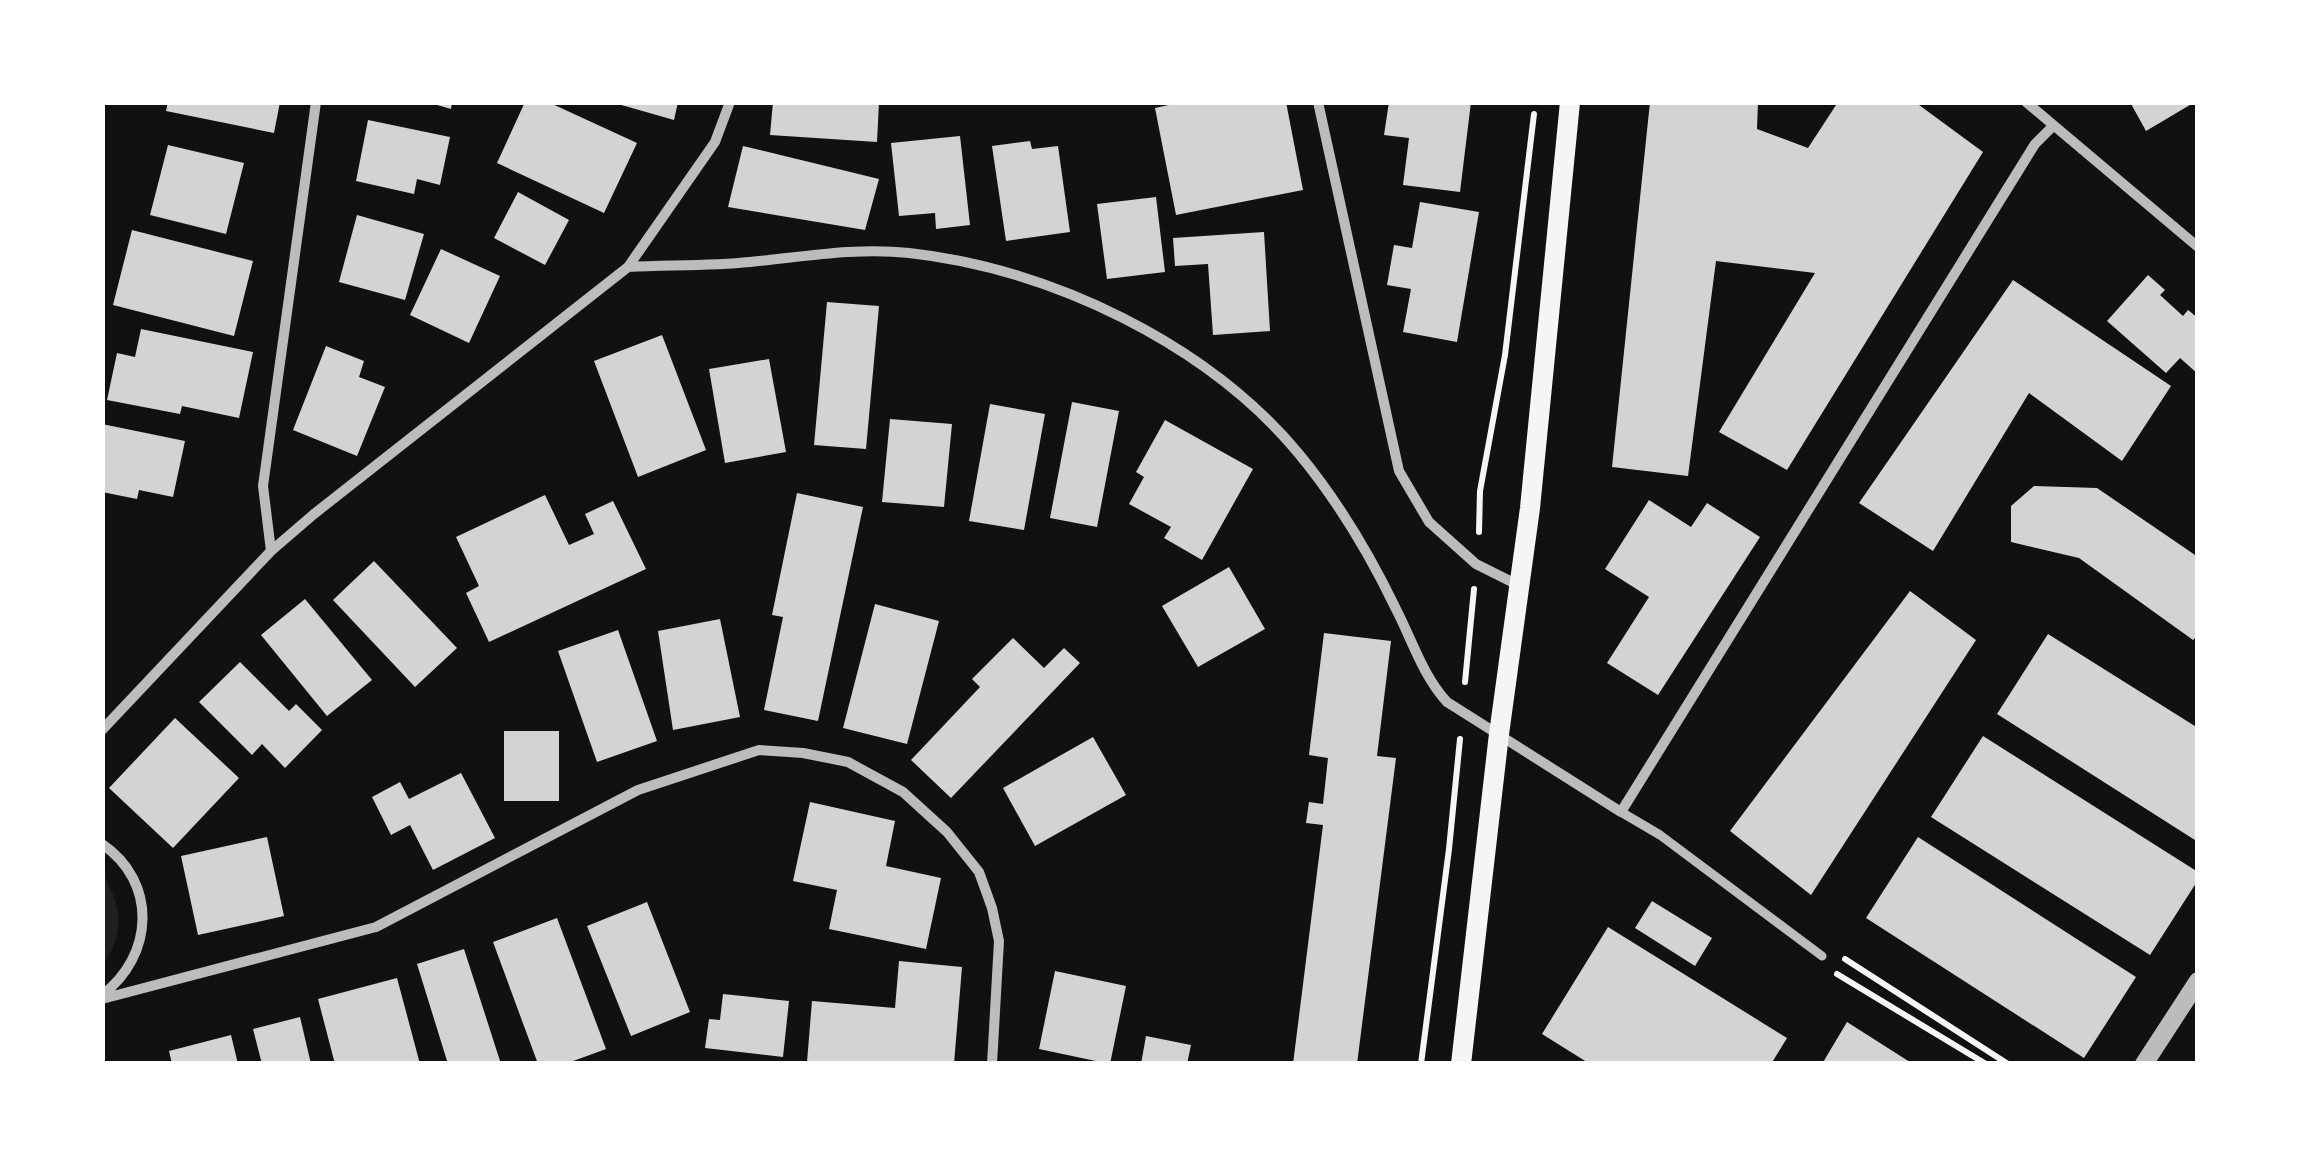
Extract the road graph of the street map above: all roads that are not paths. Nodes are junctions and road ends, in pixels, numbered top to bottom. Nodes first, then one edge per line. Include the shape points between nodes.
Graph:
1 (316, 102) edge
2 (730, 102) edge
3 (1318, 102) edge
4 (1570, 102) edge
5 (2026, 102) edge
6 (2053, 126) junction
7 (2198, 247) edge
8 (628, 266) junction
9 (271, 551) junction
10 (1518, 585) junction
11 (102, 730) edge
12 (1499, 734) junction
13 (1620, 812) junction
14 (102, 844) edge
15 (1822, 956) dead end
16 (2198, 981) edge
17 (102, 997) edge
18 (992, 1064) edge
19 (1461, 1064) edge
20 (2144, 1064) edge

1 - 9 street via 263,486
2 - 8 street via 715,142
3 - 10 street via 1399,470 1429,522 1476,564
4 - 10 main road
5 - 6 street
6 - 7 street
6 - 13 street via 2035,144
8 - 9 street
8 - 12 street via 906,252 979,264 1121,317 1236,392 1298,453 1376,571 1433,686 1446,702
9 - 11 street
10 - 12 main road
12 - 13 street
12 - 19 main road
13 - 15 street
14 - 17 street via 135,883 143,928 135,959
16 - 20 street
17 - 18 street via 376,927 638,790 759,750 803,753 848,762 903,792 979,872 999,941

